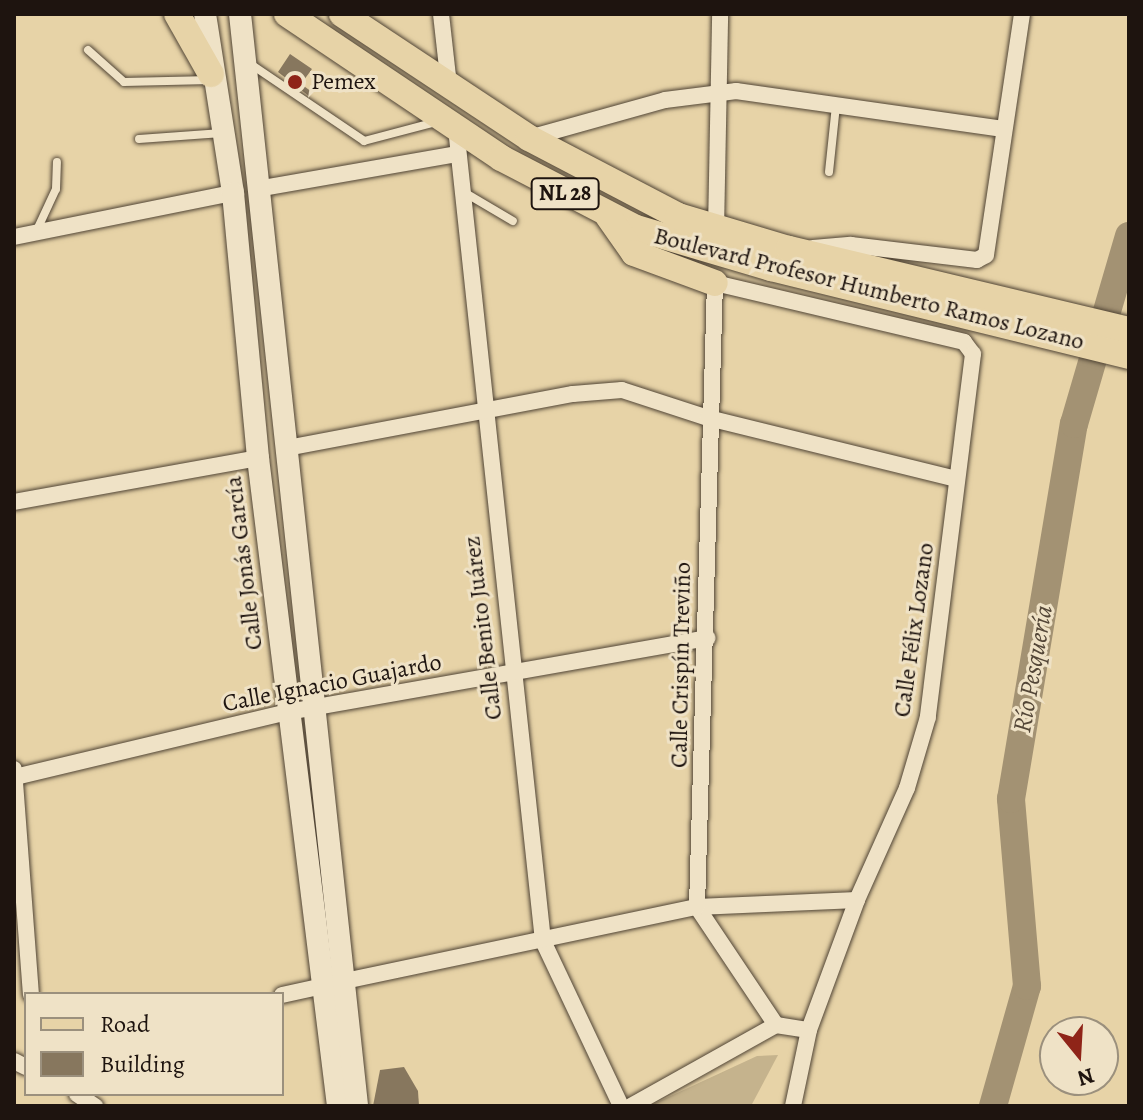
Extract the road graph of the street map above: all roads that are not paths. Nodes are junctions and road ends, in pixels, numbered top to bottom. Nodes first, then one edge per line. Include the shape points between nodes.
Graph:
1 (177, 14) edge
2 (205, 14) edge
3 (240, 14) edge
4 (287, 14) edge
5 (314, 14) edge
6 (441, 14) edge
7 (720, 14) edge
8 (1022, 14) edge
9 (347, 16) edge
10 (88, 50) dead end
11 (246, 61) junction
12 (421, 68) junction
13 (211, 77) junction
14 (449, 85) junction
15 (720, 92) junction
16 (836, 105) junction
17 (1003, 129) junction
18 (223, 132) junction
19 (454, 134) junction
20 (529, 138) junction
21 (139, 139) dead end
22 (57, 162) dead end
23 (829, 172) dead end
24 (257, 189) junction
25 (462, 191) junction
26 (233, 193) junction
27 (608, 216) junction
28 (513, 221) dead end
29 (716, 230) junction
30 (36, 233) junction
31 (14, 237) edge
32 (789, 249) junction
33 (880, 280) junction
34 (715, 283) junction
35 (1129, 330) edge
36 (1129, 356) edge
37 (483, 410) junction
38 (708, 418) junction
39 (287, 448) junction
40 (258, 458) junction
41 (956, 479) junction
42 (14, 502) edge
43 (708, 638) junction
44 (513, 673) junction
45 (299, 710) junction
46 (14, 769) edge
47 (15, 777) edge
48 (857, 900) junction
49 (697, 907) junction
50 (543, 941) junction
51 (332, 984) junction
52 (31, 992) edge
53 (284, 995) edge
54 (776, 1025) junction
55 (809, 1030) junction
56 (338, 1106) edge
57 (357, 1106) edge
58 (621, 1106) edge
59 (631, 1106) edge
60 (793, 1106) edge

1 - 13 main road
2 - 13 street, Calle Jonás García
3 - 11 street, Calle Jonás García
4 - 19 main road, Boulevard Profesor Humberto Ramos Lozano / NL 28
5 - 12 main road via 382,62
6 - 14 street
7 - 15 street
8 - 17 street
9 - 12 main road, Boulevard Profesor Humberto Ramos Lozano / NL 28
10 - 13 lane via 124,82
11 - 19 lane via 364,141
11 - 24 street, Calle Jonás García
12 - 14 main road, Boulevard Profesor Humberto Ramos Lozano / NL 28
13 - 18 street, Calle Jonás García
14 - 20 main road, Boulevard Profesor Humberto Ramos Lozano / NL 28
15 - 16 street
15 - 20 street via 609,113
15 - 29 street
16 - 17 street
16 - 23 lane
17 - 32 street via 987,249 977,260 851,245
18 - 21 lane
18 - 26 street, Calle Jonás García
19 - 20 main road via 499,145
19 - 24 street
19 - 25 street, Calle Benito Juárez
19 - 27 main road, Boulevard Profesor Humberto Ramos Lozano / NL 28
20 - 29 main road, Boulevard Profesor Humberto Ramos Lozano / NL 28 via 643,200
22 - 30 lane via 56,189
24 - 39 street, Calle Jonás García
25 - 28 lane
25 - 37 street, Calle Benito Juárez
26 - 30 street
26 - 40 street, Calle Jonás García
27 - 33 main road, Boulevard Profesor Humberto Ramos Lozano / NL 28 via 667,241
27 - 34 main road via 634,253
29 - 32 main road, Boulevard Profesor Humberto Ramos Lozano / NL 28
30 - 31 street
32 - 33 main road, Boulevard Profesor Humberto Ramos Lozano / NL 28
33 - 35 main road, Boulevard Profesor Humberto Ramos Lozano / NL 28
33 - 36 main road, Boulevard Profesor Humberto Ramos Lozano / NL 28
34 - 38 street, Calle Crispín Treviño
34 - 41 street, Calle Félix Lozano via 964,342 973,360
37 - 38 street via 622,390
37 - 39 street
37 - 44 street, Calle Benito Juárez
38 - 41 street
38 - 43 street, Calle Crispín Treviño
39 - 45 street, Calle Jonás García
40 - 42 street
40 - 45 street, Calle Jonás García
41 - 48 street, Calle Félix Lozano via 928,717 898,811
43 - 44 street, Calle Ignacio Guajardo
43 - 49 street, Calle Crispín Treviño
44 - 45 street, Calle Ignacio Guajardo
44 - 50 street, Calle Benito Juárez
45 - 47 street, Calle Ignacio Guajardo
45 - 51 street, Calle Jonás García
46 - 47 street
47 - 52 street
48 - 49 street
48 - 55 street, Calle Félix Lozano
49 - 50 street
49 - 54 street
50 - 51 street
50 - 58 street, Calle Benito Juárez
51 - 53 street
51 - 56 street, Calle Jonás García
51 - 57 street, Calle Jonás García
54 - 55 street
54 - 59 street
55 - 60 street, Calle Félix Lozano

